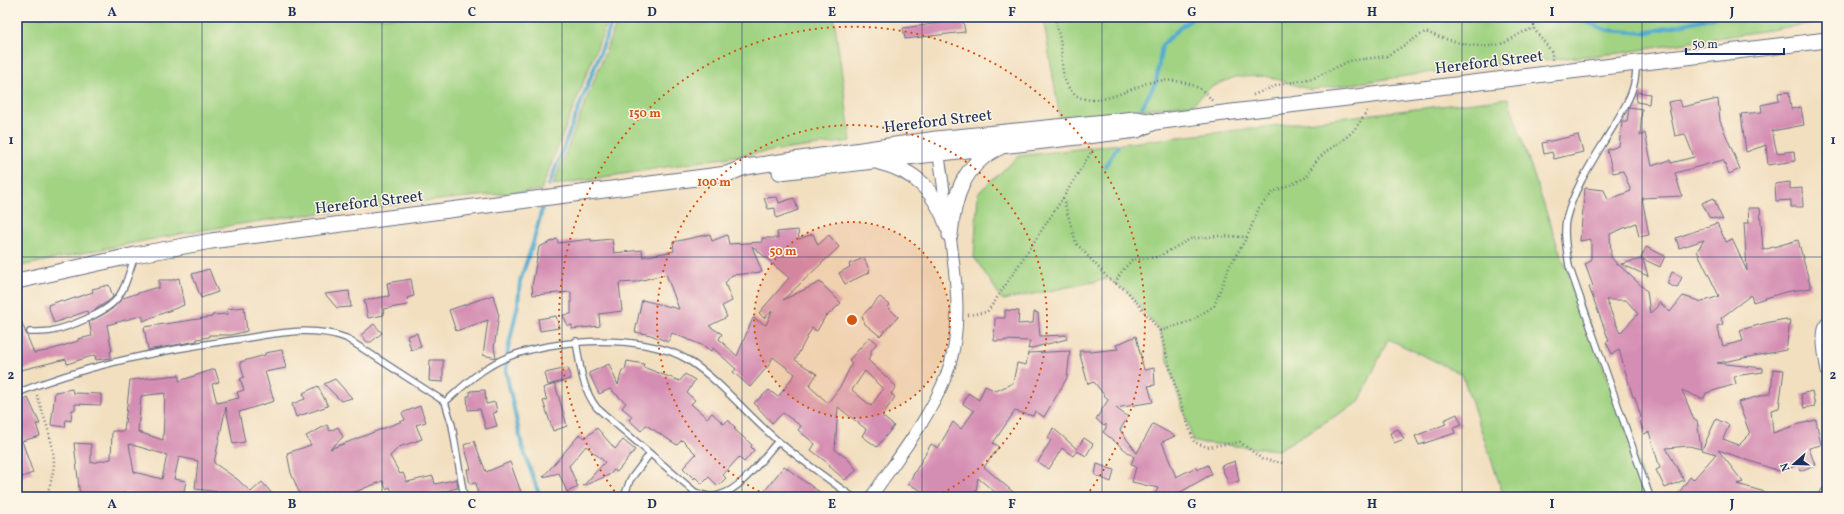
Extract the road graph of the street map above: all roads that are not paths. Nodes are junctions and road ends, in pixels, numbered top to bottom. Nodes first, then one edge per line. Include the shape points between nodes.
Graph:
1 (1827, 40) edge
2 (1636, 64) junction
3 (1155, 122) junction
4 (1009, 144) junction
5 (937, 146) junction
6 (873, 161) junction
7 (727, 174) junction
8 (949, 232) junction
9 (135, 254) junction
10 (17, 281) edge
11 (1827, 322) edge
12 (30, 332) dead end
13 (576, 341) junction
14 (1827, 372) edge
15 (17, 393) edge
16 (445, 402) junction
17 (778, 441) junction
18 (649, 455) junction
19 (1827, 493) edge
20 (464, 497) edge
21 (624, 497) edge
22 (853, 497) edge
23 (871, 497) edge
24 (1650, 497) edge
25 (1824, 497) edge

1 - 2 main road, Hereford Street
2 - 3 main road, Hereford Street
2 - 24 lane via 1633,91 1572,203 1566,221 1565,235 1568,266
3 - 4 main road, Hereford Street via 1137,130
3 - 5 main road, Hereford Street via 1135,119
4 - 5 main road, Hereford Street
4 - 8 main road via 984,157 965,179 956,194
5 - 6 main road, Hereford Street
5 - 7 main road, Hereford Street via 745,167
5 - 8 street
6 - 7 main road, Hereford Street via 747,176
6 - 8 main road via 901,169 925,186 943,212
7 - 9 main road, Hereford Street via 261,234
8 - 23 street via 956,284 957,316 952,356 939,391 927,412
9 - 10 main road, Hereford Street
9 - 12 lane via 124,286 115,301 104,310 69,326 51,331
11 - 14 street via 1823,340
13 - 16 lane via 512,356 490,366
13 - 17 lane via 650,346 688,360
13 - 18 lane via 589,398
15 - 16 lane via 86,369 153,353 310,331 332,333 346,338
16 - 20 lane via 452,425
17 - 18 lane via 738,485 718,496 706,496 695,492
17 - 22 lane
18 - 21 lane via 630,480
19 - 25 street

